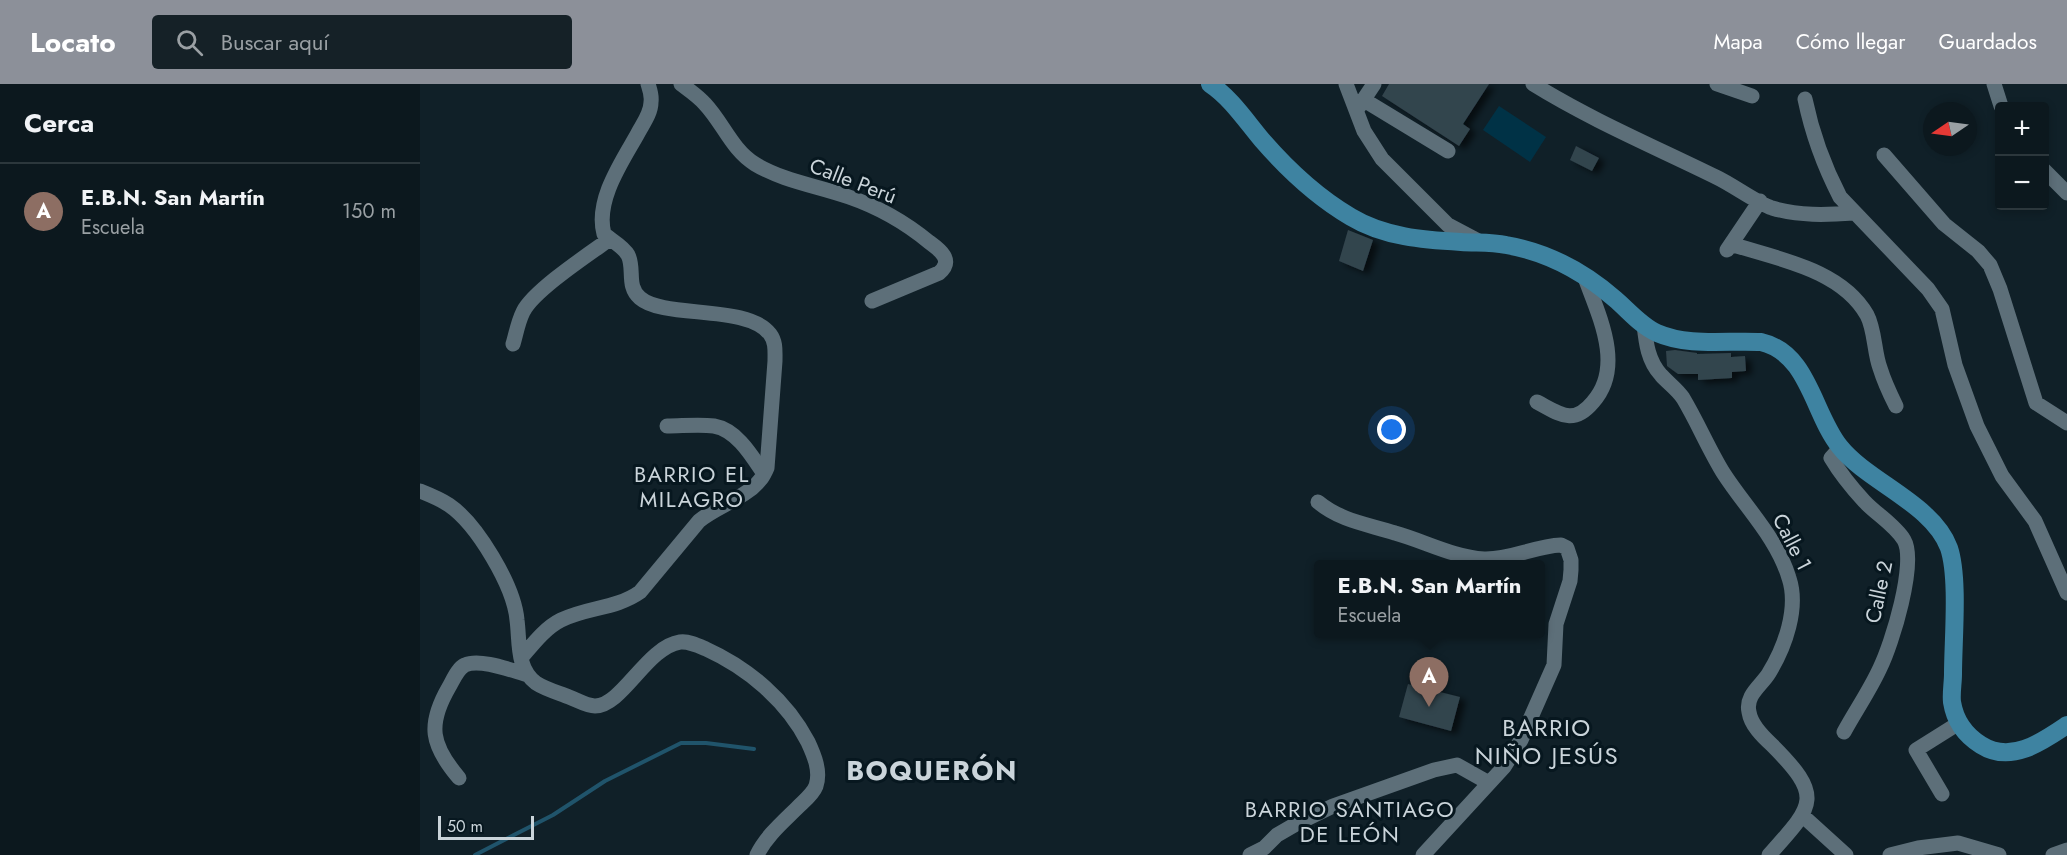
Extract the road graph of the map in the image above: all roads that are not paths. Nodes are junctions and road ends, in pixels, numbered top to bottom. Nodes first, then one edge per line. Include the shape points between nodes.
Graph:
1 (648, 84) edge
2 (681, 84) edge
3 (1210, 84) edge
4 (1346, 84) edge
5 (1374, 84) edge
6 (1533, 84) edge
7 (1718, 84) edge
8 (1994, 84) edge
9 (1752, 96) dead end
10 (1805, 99) dead end
11 (2000, 102) edge
12 (1360, 105) junction
13 (1448, 151) dead end
14 (1884, 155) dead end
15 (2049, 175) edge
16 (2067, 193) edge
17 (1760, 201) junction
18 (1854, 213) junction
19 (610, 239) junction
20 (1482, 243) junction
21 (1584, 275) junction
22 (872, 301) dead end
23 (1644, 325) junction
24 (513, 344) dead end
25 (1537, 402) dead end
26 (1896, 406) dead end
27 (2067, 423) edge
28 (667, 426) dead end
29 (1840, 448) junction
30 (764, 474) junction
31 (420, 491) edge
32 (1318, 502) dead end
33 (2067, 592) edge
34 (521, 658) junction
35 (528, 675) junction
36 (1959, 723) junction
37 (2067, 725) edge
38 (1844, 732) dead end
39 (459, 778) dead end
40 (1490, 783) junction
41 (1942, 794) dead end
42 (1803, 816) junction
43 (2067, 850) edge
44 (757, 855) edge
45 (1250, 855) edge
46 (1423, 855) edge
47 (1769, 855) edge
48 (1846, 855) edge
49 (1890, 855) edge
50 (1999, 855) edge
51 (2053, 855) edge

1 - 19 street via 652,104 604,204 602,228
2 - 22 street, Calle Perú via 704,103 743,156 756,165 879,210 944,253 946,261 939,273
3 - 20 main road via 1304,184 1353,219 1384,232 1425,240
4 - 12 street
5 - 12 street
6 - 17 street
7 - 9 street
8 - 11 street
10 - 18 street via 1830,178
12 - 13 street
12 - 20 street via 1371,144 1402,182 1448,225
14 - 27 street via 1944,224 1990,265 2036,403
15 - 16 street
17 - 18 street via 1792,212
17 - 26 street via 1729,247 1806,268 1846,292 1868,316 1880,368
18 - 33 street via 1892,249 1942,309 1955,365 1977,426 2002,477 2035,521
19 - 24 street via 529,302
19 - 30 street via 628,256 633,290 640,299 654,305 748,321 771,335 776,361
20 - 21 main road via 1530,251
21 - 23 main road
21 - 25 street via 1607,344 1606,380 1592,405 1573,417
23 - 29 main road via 1657,333 1692,342 1761,342 1783,352 1805,379
23 - 42 street, Calle 1 via 1652,364 1681,395 1725,475 1781,556 1792,587 1786,634 1768,676 1748,702 1748,711 1760,734 1784,757 1807,790 1808,804
28 - 30 street via 724,429 746,448
29 - 36 main road via 1931,521 1948,547 1954,584 1952,700
29 - 38 street, Calle 2 via 1831,458 1865,501 1903,538 1908,559 1902,602 1881,667
30 - 34 street via 749,490 699,520 640,592 614,606 561,620
31 - 34 street via 450,505 492,555 518,619
32 - 40 street via 1357,524 1469,557 1500,558 1553,546 1567,548 1570,581 1556,624 1552,671 1513,755
34 - 35 street
35 - 39 street via 483,664 466,664 460,669 447,691 434,728 437,746
35 - 44 street via 537,684 597,706 615,697 665,647 682,642 717,654 756,680 800,727 813,753 817,776 810,795
36 - 37 main road via 1970,739 1999,753 2030,747
36 - 41 street via 1916,750
40 - 45 street via 1456,765 1434,770 1334,806 1277,835
40 - 46 street
42 - 47 street
42 - 48 street
43 - 51 street
49 - 50 street via 1958,843

